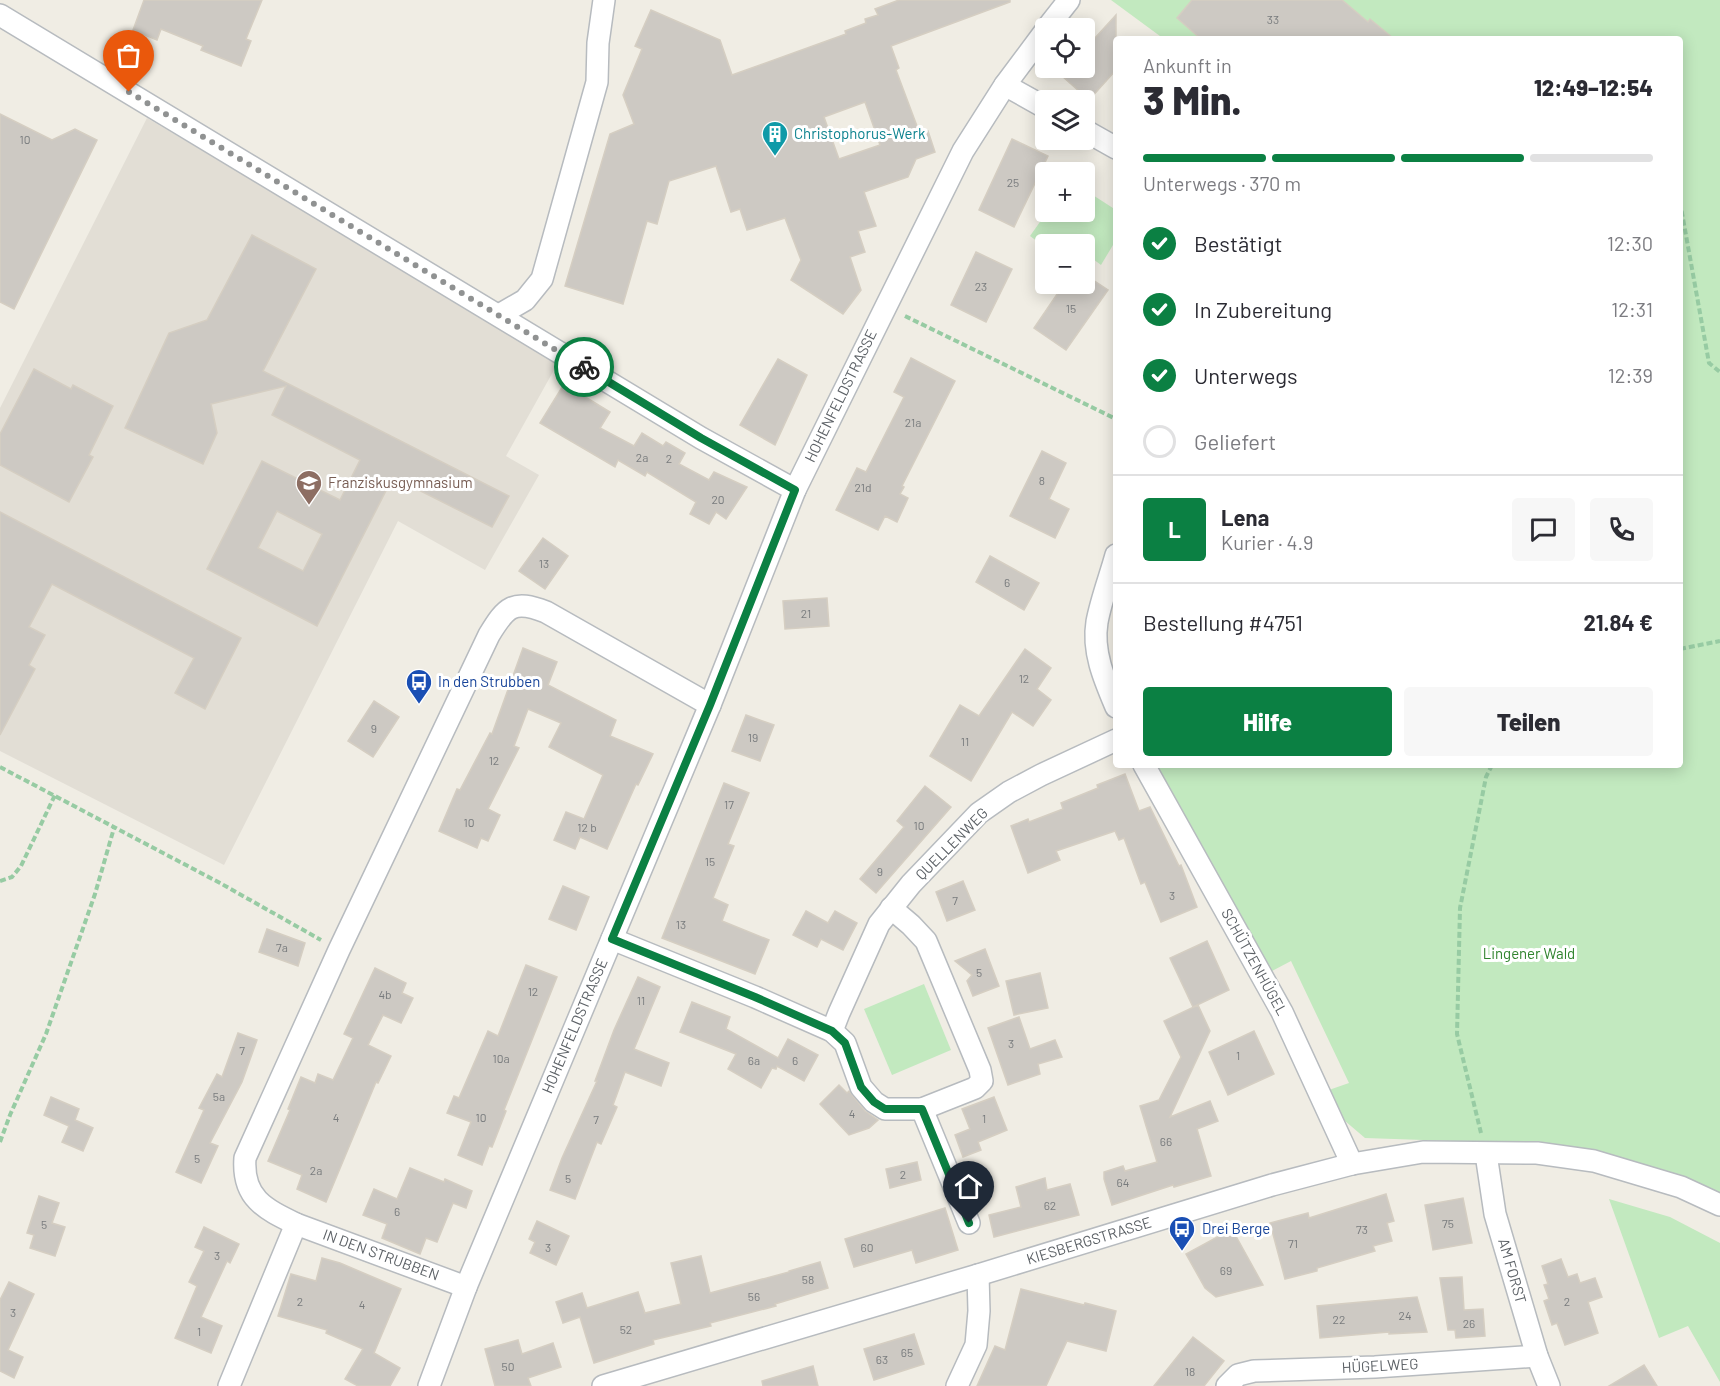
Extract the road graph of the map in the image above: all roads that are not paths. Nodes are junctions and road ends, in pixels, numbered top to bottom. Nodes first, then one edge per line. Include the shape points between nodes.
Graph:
1 (604, 0) edge
2 (1070, 0) edge
3 (0, 15) edge
4 (1055, 18) edge
5 (1035, 44) edge
6 (1005, 85) junction
7 (1035, 102) edge
8 (1095, 136) edge
9 (1113, 146) edge
10 (499, 315) junction
11 (795, 490) junction
12 (1113, 566) edge
13 (1113, 700) edge
14 (710, 705) junction
15 (1113, 741) edge
16 (1146, 768) edge
17 (891, 908) junction
18 (612, 939) junction
19 (832, 1031) junction
20 (922, 1109) junction
21 (1485, 1154) junction
22 (1352, 1164) junction
23 (1720, 1205) edge
24 (969, 1223) dead end
25 (296, 1224) junction
26 (978, 1275) junction
27 (466, 1287) junction
28 (1537, 1356) junction
29 (1376, 1376) edge
30 (229, 1386) edge
31 (429, 1386) edge
32 (603, 1386) edge
33 (957, 1386) edge
34 (1227, 1386) edge
35 (1549, 1386) edge

1 - 10 street via 597,82 542,279 525,300
2 - 4 street, HOHENFELDSTRASSE
3 - 10 street
5 - 6 street, HOHENFELDSTRASSE
6 - 7 street
6 - 11 street, HOHENFELDSTRASSE via 963,151
8 - 9 street
10 - 11 street via 701,438
11 - 14 street, HOHENFELDSTRASSE
12 - 13 street via 1097,623 1097,651
14 - 18 street, HOHENFELDSTRASSE
14 - 25 street, IN DEN STRUBBEN via 546,612 529,605 502,614 339,950 245,1158 247,1184 255,1200
15 - 17 street, QUELLENWEG via 1033,779 979,813
16 - 22 street, SCHÜTZENHÜGEL via 1282,1012
17 - 19 street, QUELLENWEG via 879,924
17 - 20 street via 926,940 982,1081 975,1088
18 - 19 street
18 - 27 street, HOHENFELDSTRASSE
19 - 20 street via 845,1043 861,1087 874,1102 885,1109
20 - 24 street
21 - 22 street, KIESBERGSTRASSE via 1423,1152
21 - 23 street, KIESBERGSTRASSE via 1537,1153 1594,1161 1681,1187
21 - 28 street, AM FORST via 1495,1214
22 - 26 street, KIESBERGSTRASSE
25 - 27 street, IN DEN STRUBBEN
25 - 30 street
26 - 32 street, KIESBERGSTRASSE
26 - 33 street via 976,1345
27 - 31 street, HOHENFELDSTRASSE
28 - 29 street, HÜGELWEG
28 - 35 street, AM FORST
29 - 34 street, HÜGELWEG via 1254,1371 1238,1375

